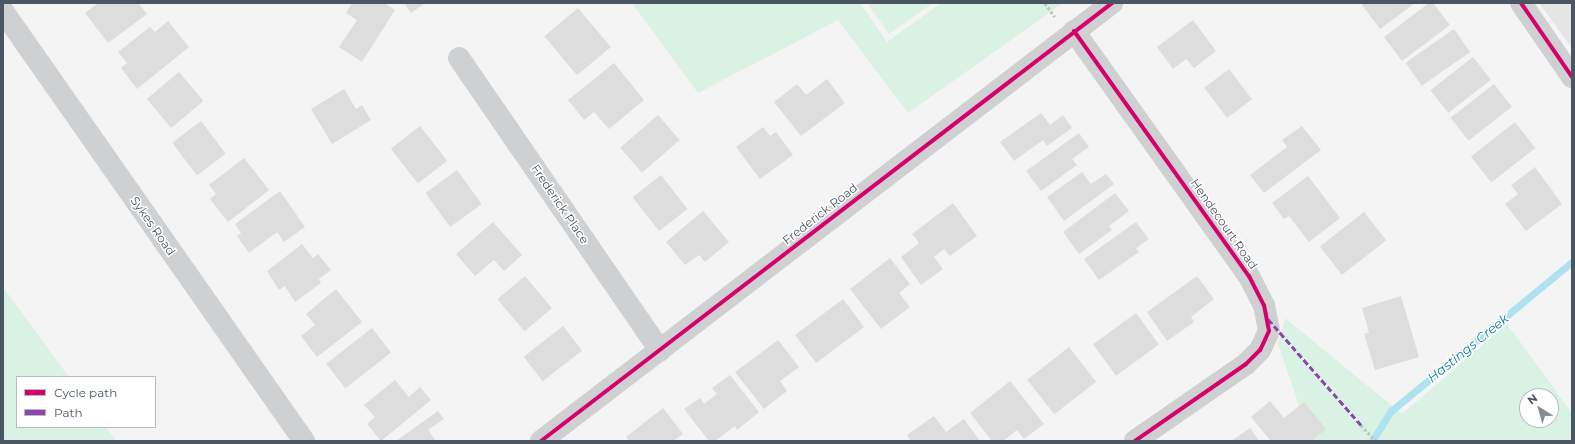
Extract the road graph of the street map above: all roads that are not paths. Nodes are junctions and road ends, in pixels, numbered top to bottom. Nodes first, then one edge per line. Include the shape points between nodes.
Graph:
1 (7, 3) edge
2 (1112, 3) edge
3 (1521, 3) edge
4 (3, 6) edge
5 (3, 10) edge
6 (1074, 31) junction
7 (459, 58) dead end
8 (1572, 77) edge
9 (660, 351) junction
10 (304, 441) edge
11 (541, 441) edge
12 (1135, 441) edge

1 - 4 street
2 - 6 street, Frederick Road
3 - 8 street
5 - 10 street, Sykes Road
6 - 9 street, Frederick Road
6 - 12 street, Hendecourt Road via 1249,276 1264,305 1269,331 1260,350 1246,364
7 - 9 street, Frederick Place
9 - 11 street, Frederick Road

